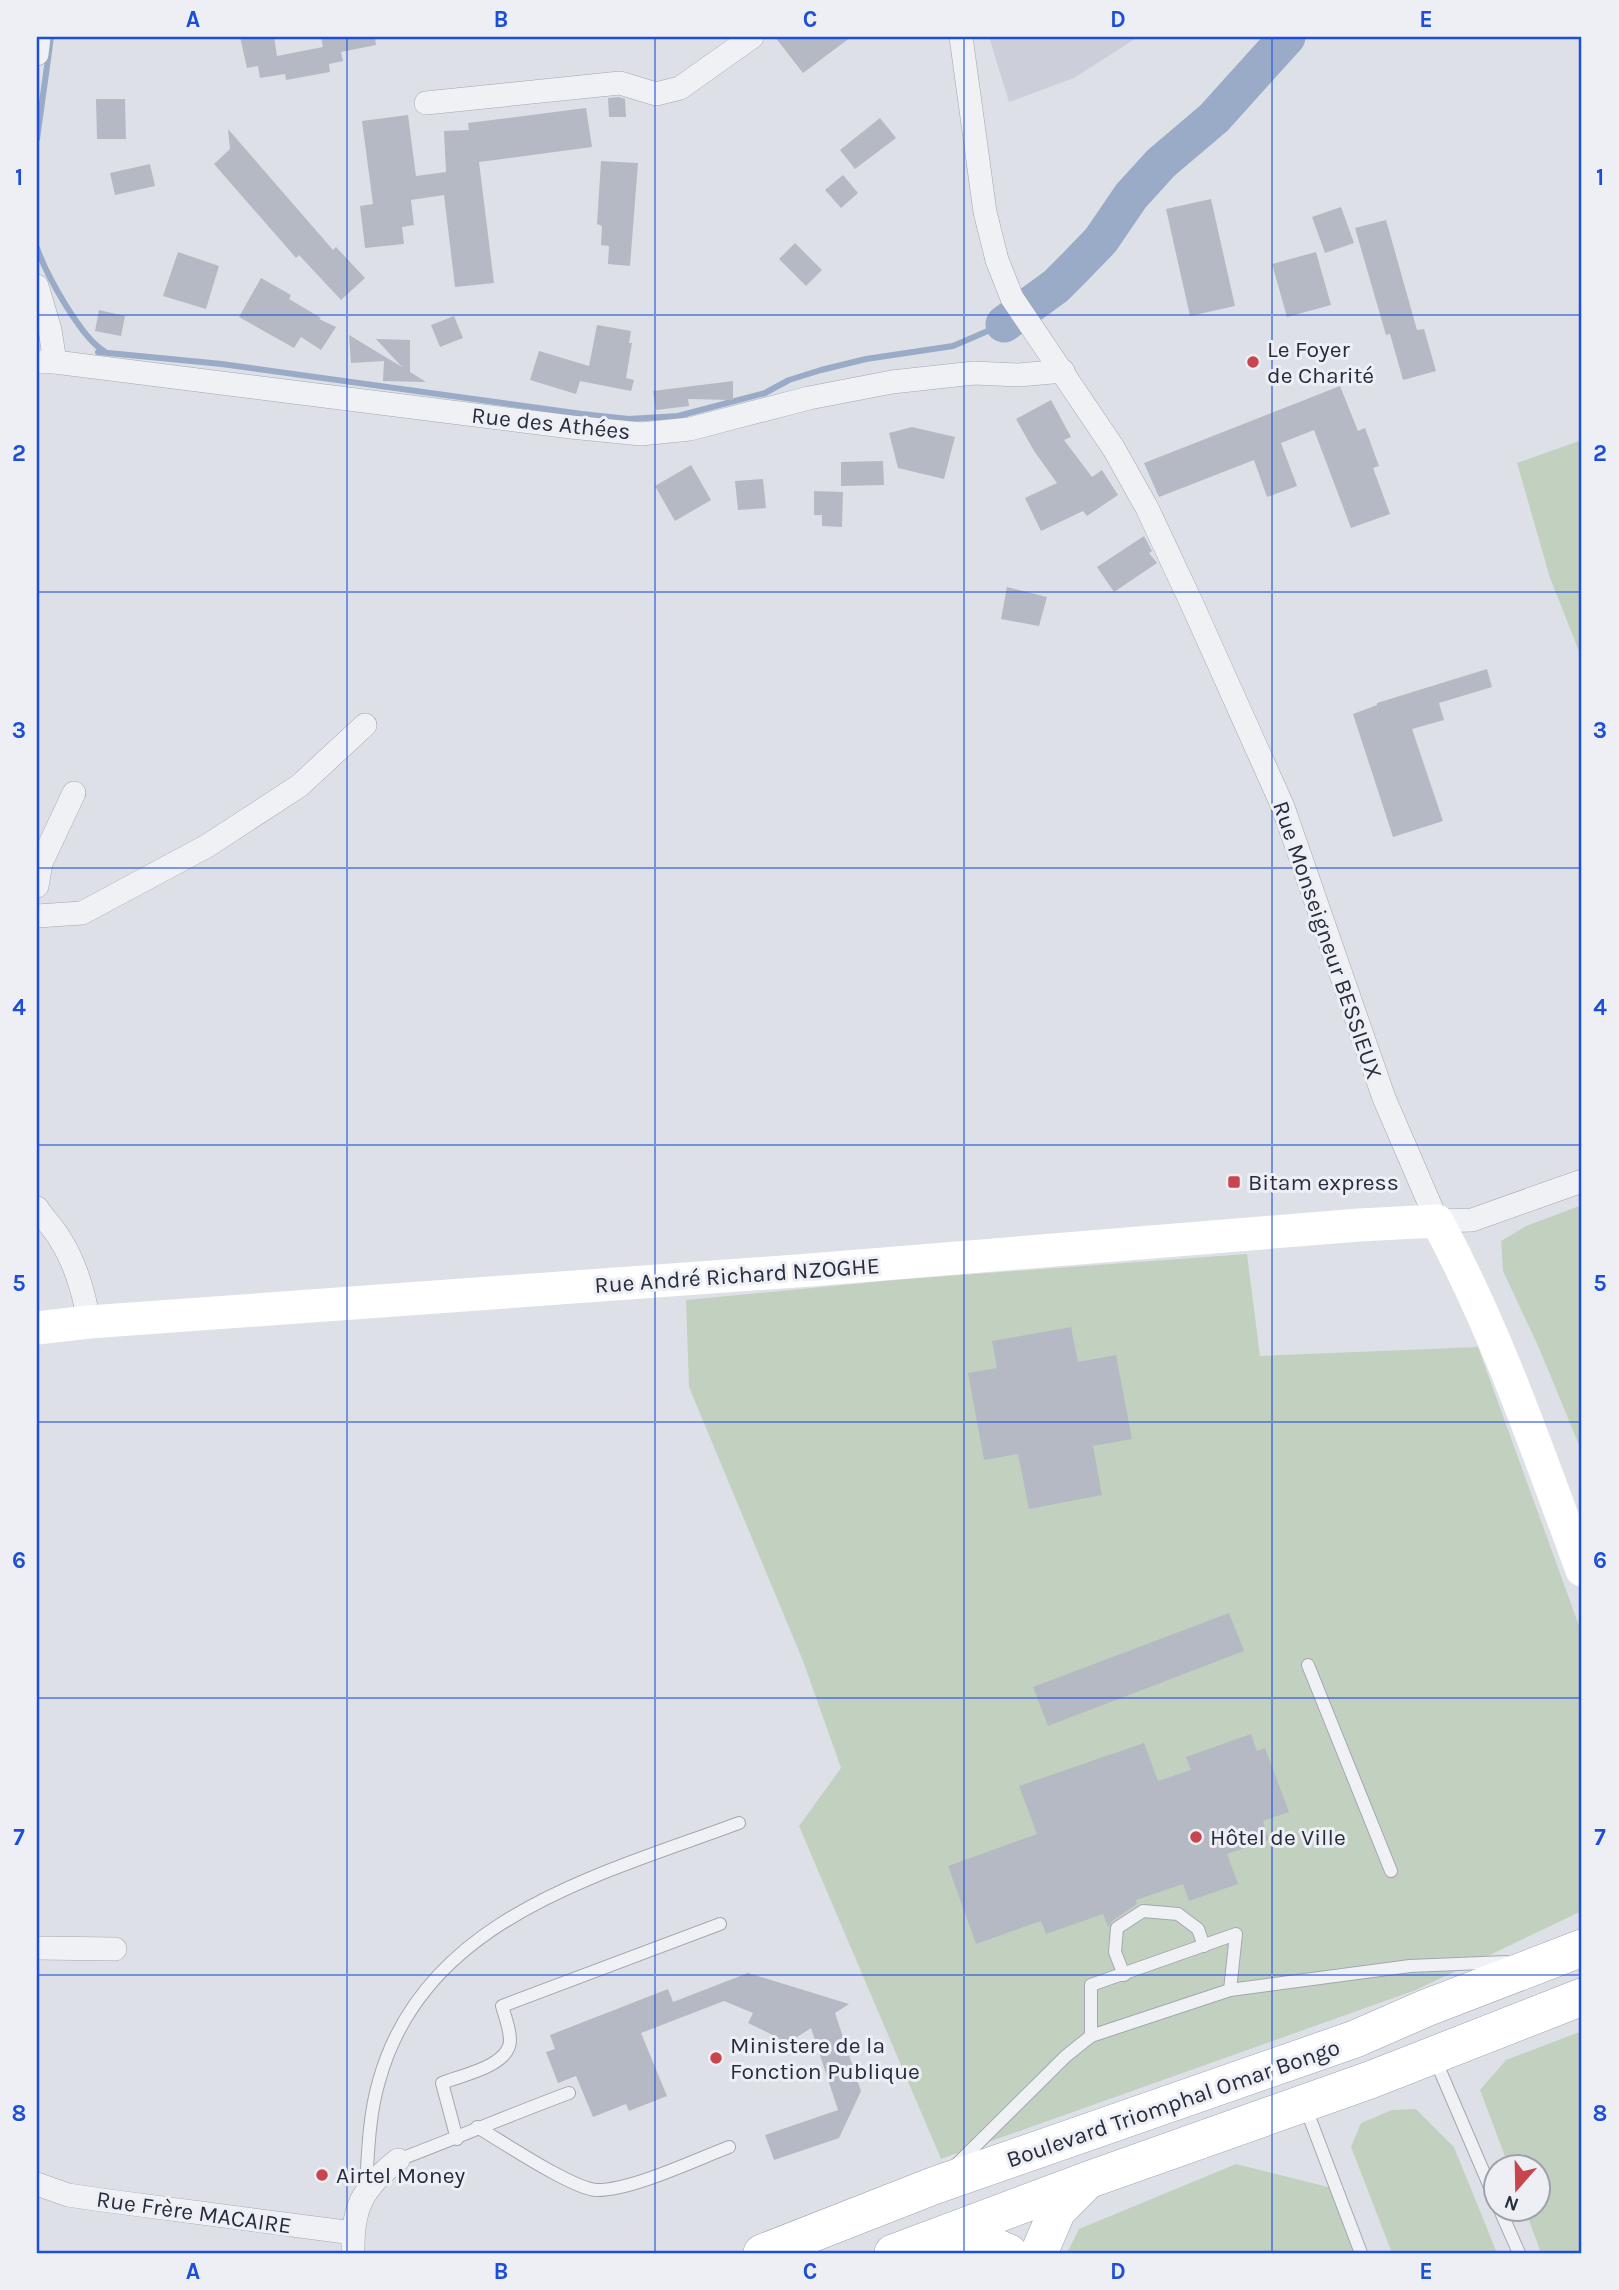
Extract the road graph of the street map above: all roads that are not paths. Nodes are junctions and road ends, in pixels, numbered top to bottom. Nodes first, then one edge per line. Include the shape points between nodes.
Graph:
1 (39, 37) edge
2 (752, 37) edge
3 (961, 37) edge
4 (37, 54) edge
5 (426, 103) dead end
6 (37, 286) edge
7 (46, 362) edge
8 (1063, 371) junction
9 (365, 725) dead end
10 (74, 793) dead end
11 (37, 886) edge
12 (37, 916) edge
13 (1582, 1181) edge
14 (37, 1208) edge
15 (1437, 1221) junction
16 (89, 1322) junction
17 (37, 1328) edge
18 (1582, 1570) edge
19 (1308, 1665) dead end
20 (739, 1823) dead end
21 (1391, 1871) dead end
22 (720, 1924) dead end
23 (1204, 1946) junction
24 (37, 1948) edge
25 (115, 1949) dead end
26 (1575, 1956) edge
27 (1124, 1975) junction
28 (1230, 1990) junction
29 (1582, 1997) edge
30 (1091, 2036) junction
31 (1355, 2039) junction
32 (1450, 2049) junction
33 (1370, 2080) junction
34 (569, 2093) dead end
35 (1304, 2104) junction
36 (477, 2127) junction
37 (457, 2139) junction
38 (729, 2147) dead end
39 (1482, 2155) edge
40 (398, 2160) joint
41 (1088, 2180) junction
42 (37, 2184) edge
43 (933, 2186) junction
44 (365, 2191) junction
45 (1506, 2224) edge
46 (353, 2243) edge
47 (901, 2250) edge
48 (762, 2253) edge
49 (1009, 2253) edge
50 (1039, 2253) edge
51 (1361, 2253) edge
52 (1519, 2253) edge

1 - 4 street
2 - 5 street via 680,88 656,94 620,82
3 - 8 street, Rue Monseigneur BESSIEUX via 985,212 997,260 1012,298
6 - 7 street via 50,330
7 - 8 street, Rue des Athées via 641,434 691,429 892,382 974,373
8 - 15 street, Rue Monseigneur BESSIEUX via 1147,508 1283,807 1384,1098
9 - 12 street via 299,786 208,846 82,913
10 - 11 street via 41,863
13 - 15 street via 1472,1220
14 - 16 street via 74,1264
15 - 16 street, Rue André Richard NZOGHE
15 - 18 street, Rue Monseigneur BESSIEUX via 1510,1377
16 - 17 street, Rue André Richard NZOGHE
19 - 21 lane
20 - 44 lane via 541,1900 481,1936 445,1968 414,2004 388,2054 375,2093
22 - 37 lane via 502,2006 509,2050 494,2064 442,2083
23 - 27 lane
23 - 27 lane via 1198,1929 1178,1914 1143,1911 1117,1928 1115,1951
23 - 28 lane via 1236,1934
24 - 25 street
26 - 28 lane via 1410,1966
26 - 31 main road, Boulevard Triomphal Omar Bongo via 1426,2008
26 - 32 main road via 1513,2008
27 - 30 lane via 1091,1985
28 - 30 lane
29 - 32 main road, Boulevard Triomphal Omar Bongo
30 - 43 lane
31 - 33 main road
31 - 43 main road, Boulevard Triomphal Omar Bongo
32 - 33 main road, Boulevard Triomphal Omar Bongo
32 - 39 lane
33 - 35 main road, Boulevard Triomphal Omar Bongo
34 - 36 lane
35 - 41 main road, Boulevard Triomphal Omar Bongo
35 - 51 lane
36 - 37 lane
36 - 38 lane via 571,2182 595,2190 625,2186
37 - 40 lane
40 - 44 street
41 - 47 main road, Boulevard Triomphal Omar Bongo
41 - 50 main road via 1057,2211
42 - 46 street, Rue Frère MACAIRE via 68,2195
43 - 48 main road, Boulevard Triomphal Omar Bongo
44 - 46 street
45 - 52 lane
47 - 49 main road via 977,2239

